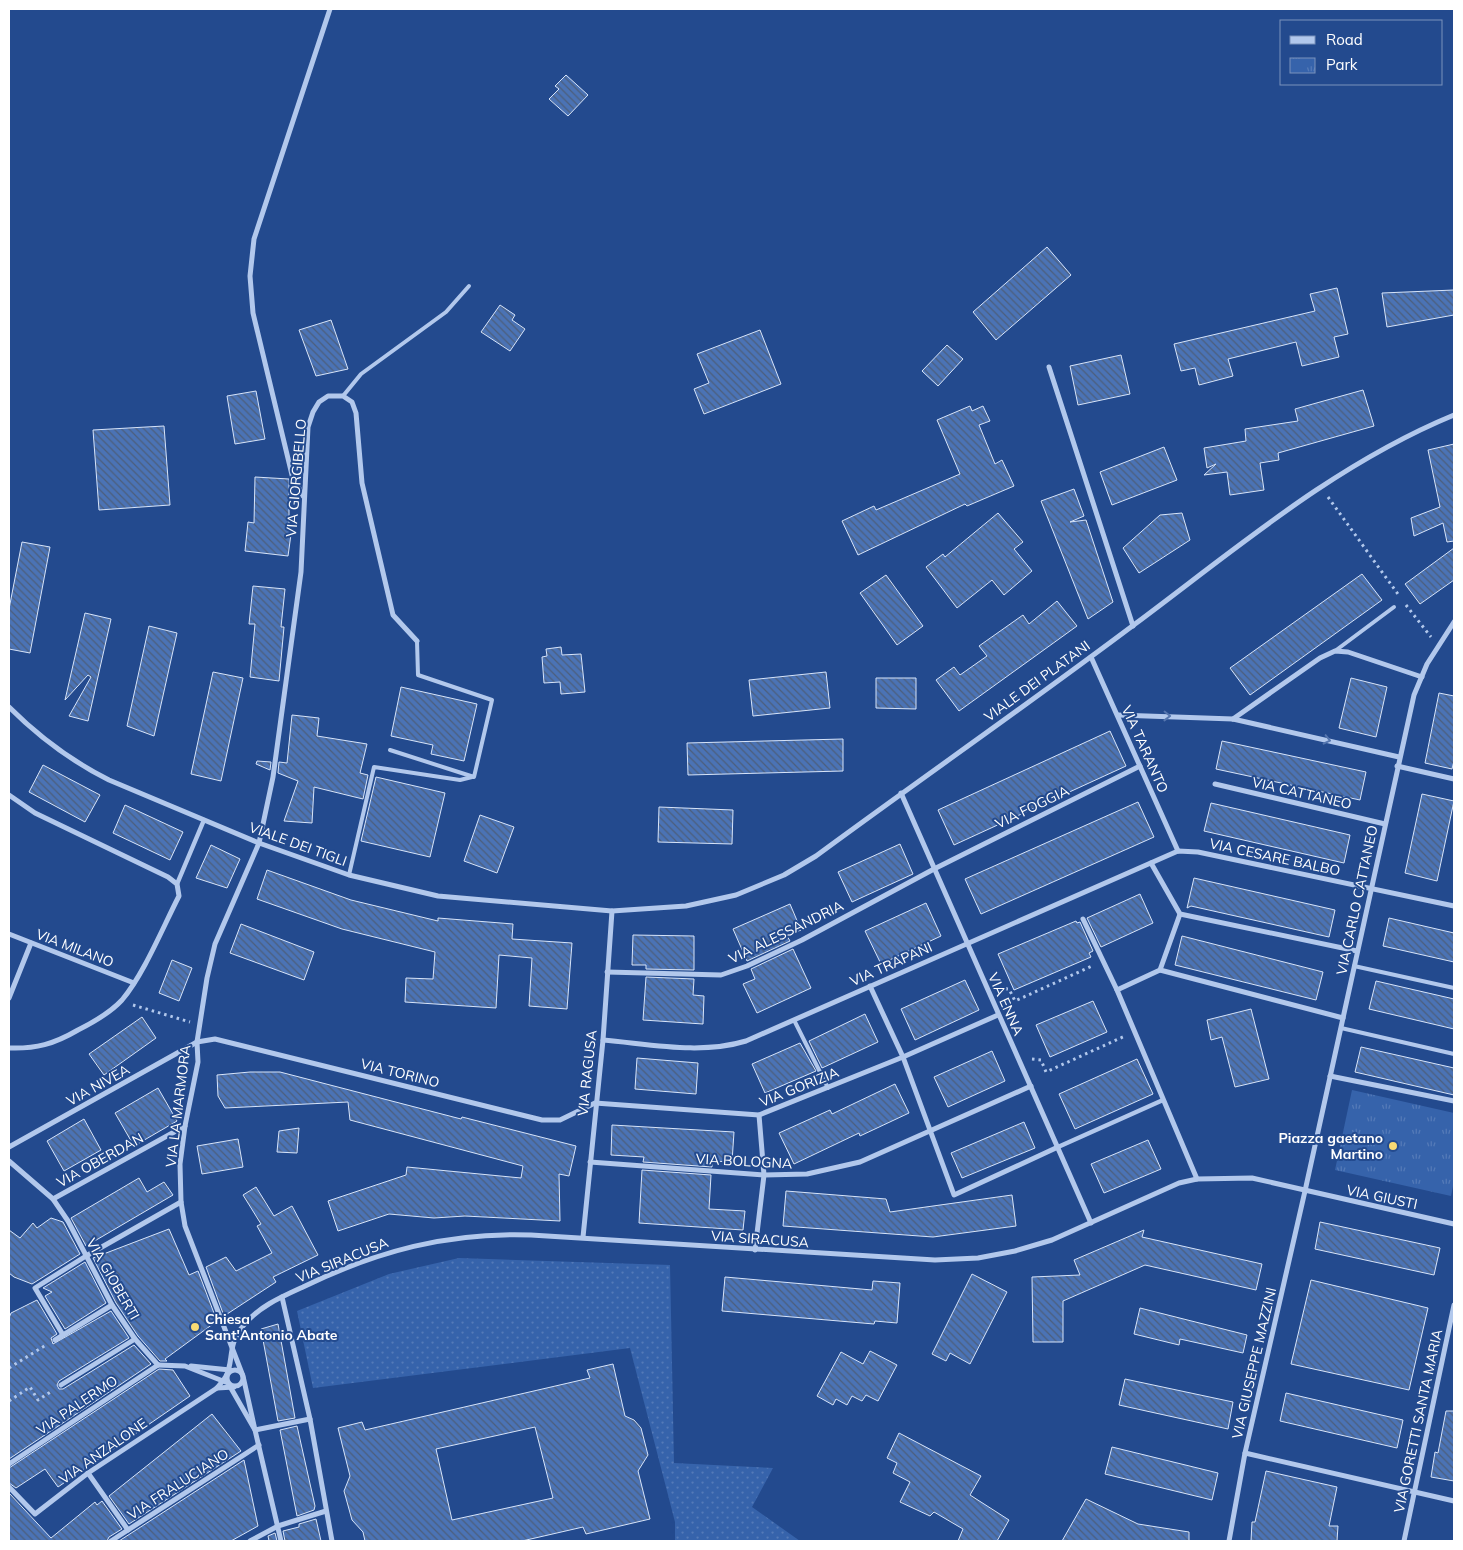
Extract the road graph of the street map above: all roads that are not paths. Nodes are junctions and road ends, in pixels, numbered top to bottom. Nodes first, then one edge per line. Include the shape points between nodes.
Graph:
1 (330, 9) edge
2 (469, 286) dead end
3 (1049, 367) dead end
4 (344, 396) junction
5 (1454, 415) edge
6 (304, 496) junction
7 (1394, 606) dead end
8 (1454, 622) edge
9 (1133, 626) junction
10 (417, 641) joint
11 (1335, 651) junction
12 (1091, 657) junction
13 (1422, 677) junction
14 (9, 707) edge
15 (1118, 715) junction
16 (1233, 719) junction
17 (390, 750) dead end
18 (1400, 757) junction
19 (1140, 766) junction
20 (1397, 766) junction
21 (474, 776) junction
22 (1454, 779) edge
23 (1215, 784) dead end
24 (901, 793) junction
25 (9, 796) edge
26 (204, 820) junction
27 (1385, 824) junction
28 (259, 843) junction
29 (1178, 851) junction
30 (1151, 863) junction
31 (934, 868) junction
32 (349, 875) junction
33 (177, 884) junction
34 (1371, 890) junction
35 (1454, 906) edge
36 (612, 911) junction
37 (1180, 914) junction
38 (1083, 919) dead end
39 (9, 934) edge
40 (31, 943) junction
41 (966, 943) junction
42 (1357, 952) junction
43 (1354, 966) junction
44 (1160, 970) junction
45 (607, 972) junction
46 (134, 983) junction
47 (870, 986) junction
48 (1454, 988) edge
49 (1116, 990) junction
50 (9, 998) edge
51 (998, 1015) junction
52 (1343, 1018) junction
53 (794, 1020) junction
54 (1341, 1028) junction
55 (603, 1040) junction
56 (197, 1042) junction
57 (9, 1048) edge
58 (1454, 1054) edge
59 (903, 1057) junction
60 (1330, 1076) junction
61 (1031, 1086) junction
62 (828, 1088) junction
63 (1163, 1100) junction
64 (1454, 1102) edge
65 (596, 1103) junction
66 (759, 1115) junction
67 (185, 1126) junction
68 (932, 1131) junction
69 (9, 1147) edge
70 (1058, 1147) junction
71 (9, 1160) edge
72 (590, 1162) junction
73 (764, 1175) junction
74 (1197, 1179) junction
75 (1306, 1192) junction
76 (53, 1200) junction
77 (181, 1202) junction
78 (1091, 1223) junction
79 (1454, 1224) edge
80 (582, 1237) junction
81 (755, 1250) junction
82 (86, 1256) junction
83 (282, 1297) junction
84 (112, 1305) junction
85 (1454, 1305) edge
86 (63, 1335) junction
87 (135, 1338) junction
88 (55, 1340) road end
89 (231, 1347) junction
90 (158, 1365) junction
91 (185, 1366) junction
92 (229, 1371) junction
93 (243, 1376) junction
94 (222, 1381) junction
95 (61, 1385) road end
96 (232, 1386) junction
97 (217, 1388) junction
98 (310, 1419) junction
99 (255, 1430) junction
100 (258, 1445) junction
101 (1245, 1453) junction
102 (9, 1464) edge
103 (88, 1473) junction
104 (9, 1487) edge
105 (1413, 1492) junction
106 (1454, 1501) edge
107 (326, 1511) junction
108 (278, 1526) junction
109 (128, 1530) junction
110 (110, 1541) edge
111 (250, 1541) edge
112 (282, 1541) edge
113 (332, 1541) edge
114 (1229, 1541) edge
115 (1404, 1541) edge

1 - 6 street via 254,239 250,276 252,312 292,475
2 - 4 lane via 446,312 361,374
3 - 9 street
4 - 6 street, VIA GIORGIBELLO via 328,396 313,412 308,428
4 - 10 street via 352,402 356,413 362,483 393,615
5 - 9 street, VIALE DEI PLATANI via 1411,432 1319,486
6 - 28 street, VIA GIORGIBELLO via 301,572 294,629 273,776
7 - 11 lane
8 - 13 street, VIA CARLO CATTANEO
9 - 12 street, VIALE DEI PLATANI
10 - 21 lane via 418,675 492,700
11 - 13 street
11 - 16 street
12 - 15 street, VIA TARANTO
12 - 24 street, VIALE DEI PLATANI
13 - 18 street, VIA CARLO CATTANEO via 1414,695
14 - 26 street, VIALE DEI TIGLI via 44,739 85,768
15 -> 16 street
15 - 19 street, VIA TARANTO
16 -> 18 street
17 - 21 lane
18 - 20 street, VIA CARLO CATTANEO
19 - 29 street, VIA TARANTO
19 - 31 street, VIA FOGGIA
20 - 22 street
20 - 27 street, VIA CARLO CATTANEO
21 - 32 lane via 460,780 374,766
23 - 27 street, VIA CATTANEO
24 - 31 street, VIA ENNA
24 - 36 street, VIALE DEI PLATANI via 816,856 784,875 736,895 686,906
25 - 33 street via 35,813
26 - 28 street, VIALE DEI TIGLI
26 - 33 street
27 - 34 street, VIA CARLO CATTANEO
28 - 32 street, VIALE DEI TIGLI
28 - 56 street, VIA LA MARMORA via 216,944
29 - 30 street, VIA TRAPANI
29 - 34 street, VIA CESARE BALBO via 1198,852
30 - 37 street
30 - 41 street, VIA TRAPANI
31 - 41 street, VIA ENNA
31 - 45 street, VIA ALESSANDRIA via 802,940 721,975
32 - 36 street, VIALE DEI TIGLI via 438,896
33 - 46 street via 178,896
34 - 35 street, VIA CESARE BALBO
34 - 42 street, VIA CARLO CATTANEO
36 - 45 street, VIA RAGUSA
37 - 42 street
37 - 44 street
38 - 49 street
39 - 40 street, VIA MILANO
40 - 46 street, VIA MILANO
40 - 50 street
41 - 47 street, VIA TRAPANI
41 - 51 street, VIA ENNA
42 - 43 street, VIA CARLO CATTANEO
43 - 48 lane
43 - 52 street, VIA CARLO CATTANEO
44 - 49 street
44 - 52 street
45 - 55 street, VIA RAGUSA
46 - 57 street via 101,1018 67,1036 34,1049
47 - 53 street, VIA TRAPANI
47 - 59 street
49 - 63 street
51 - 59 street, VIA GORIZIA
51 - 61 street, VIA ENNA
52 - 54 street, VIA CARLO CATTANEO
53 - 55 street, VIA TRAPANI via 725,1047 701,1049
53 - 62 lane
54 - 58 lane
54 - 60 street, VIA CARLO CATTANEO
55 - 65 street, VIA RAGUSA
56 - 65 street, VIA TORINO via 215,1040 542,1120 560,1120
56 - 67 street, VIA LA MARMORA via 198,1062
56 - 69 street, VIA NIVEA
59 - 62 street, VIA GORIZIA
59 - 68 street
60 - 64 street
60 - 75 street, VIA CARLO CATTANEO
61 - 68 street, VIA BOLOGNA
61 - 70 street, VIA ENNA
62 - 66 street, VIA GORIZIA
63 - 70 street
63 - 74 street
65 - 66 street, VIA GORIZIA
65 - 72 street, VIA RAGUSA
66 - 73 street
67 - 76 street, VIA OBERDAN
67 - 77 street, VIA LA MARMORA via 180,1164
68 - 70 street via 954,1195
68 - 73 street, VIA BOLOGNA via 860,1162 807,1174
70 - 78 street, VIA ENNA
71 - 76 street, VIA GIOBERTI
72 - 73 street, VIA BOLOGNA
72 - 80 street, VIA RAGUSA
73 - 81 street
74 - 75 street, VIA SIRACUSA via 1252,1178
74 - 78 street, VIA SIRACUSA via 1179,1183
75 - 79 street, VIA GIUSTI
75 - 101 street, VIA GIUSEPPE MAZZINI
76 - 82 street, VIA GIOBERTI
77 - 82 street
77 - 89 street, VIA LA MARMORA via 195,1256
78 - 81 street, VIA SIRACUSA via 1034,1246 978,1258 934,1260
80 - 81 street, VIA SIRACUSA
80 - 83 street, VIA SIRACUSA via 492,1234 447,1238 371,1257
82 - 84 street, VIA GIOBERTI
82 - 86 street via 35,1288
83 - 89 street, VIA SIRACUSA via 255,1313 241,1328
83 - 98 street
84 - 86 street
84 - 87 street, VIA GIOBERTI
85 - 105 street, VIA GORETTI SANTA MARIA
86 - 88 street
87 - 90 street, VIA GIOBERTI
87 - 95 street
89 - 92 street
89 - 93 street, VIA LA MARMORA
90 - 91 street
90 - 102 street, VIA PALERMO
91 - 92 street
91 - 94 street
92 - 93 street via 238,1370
92 - 94 street
92 - 96 street
93 - 96 street via 240,1384
93 - 99 street, VIA LA MARMORA
94 - 96 street
94 - 97 street
96 - 97 street
96 - 99 street
97 - 103 street, VIA ANZALONE
98 - 99 street
98 - 107 street
99 - 100 street, VIA LA MARMORA
100 - 108 street, VIA LA MARMORA
100 - 109 street, VIA FRALUCIANO
101 - 105 street
101 - 114 street, VIA GIUSEPPE MAZZINI
103 - 104 street, VIA ANZALONE via 35,1514
103 - 109 street
105 - 106 street
105 - 115 street, VIA GORETTI SANTA MARIA
107 - 108 street
107 - 113 street
108 - 111 street
108 - 112 street, VIA LA MARMORA
109 - 110 street, VIA FRALUCIANO

